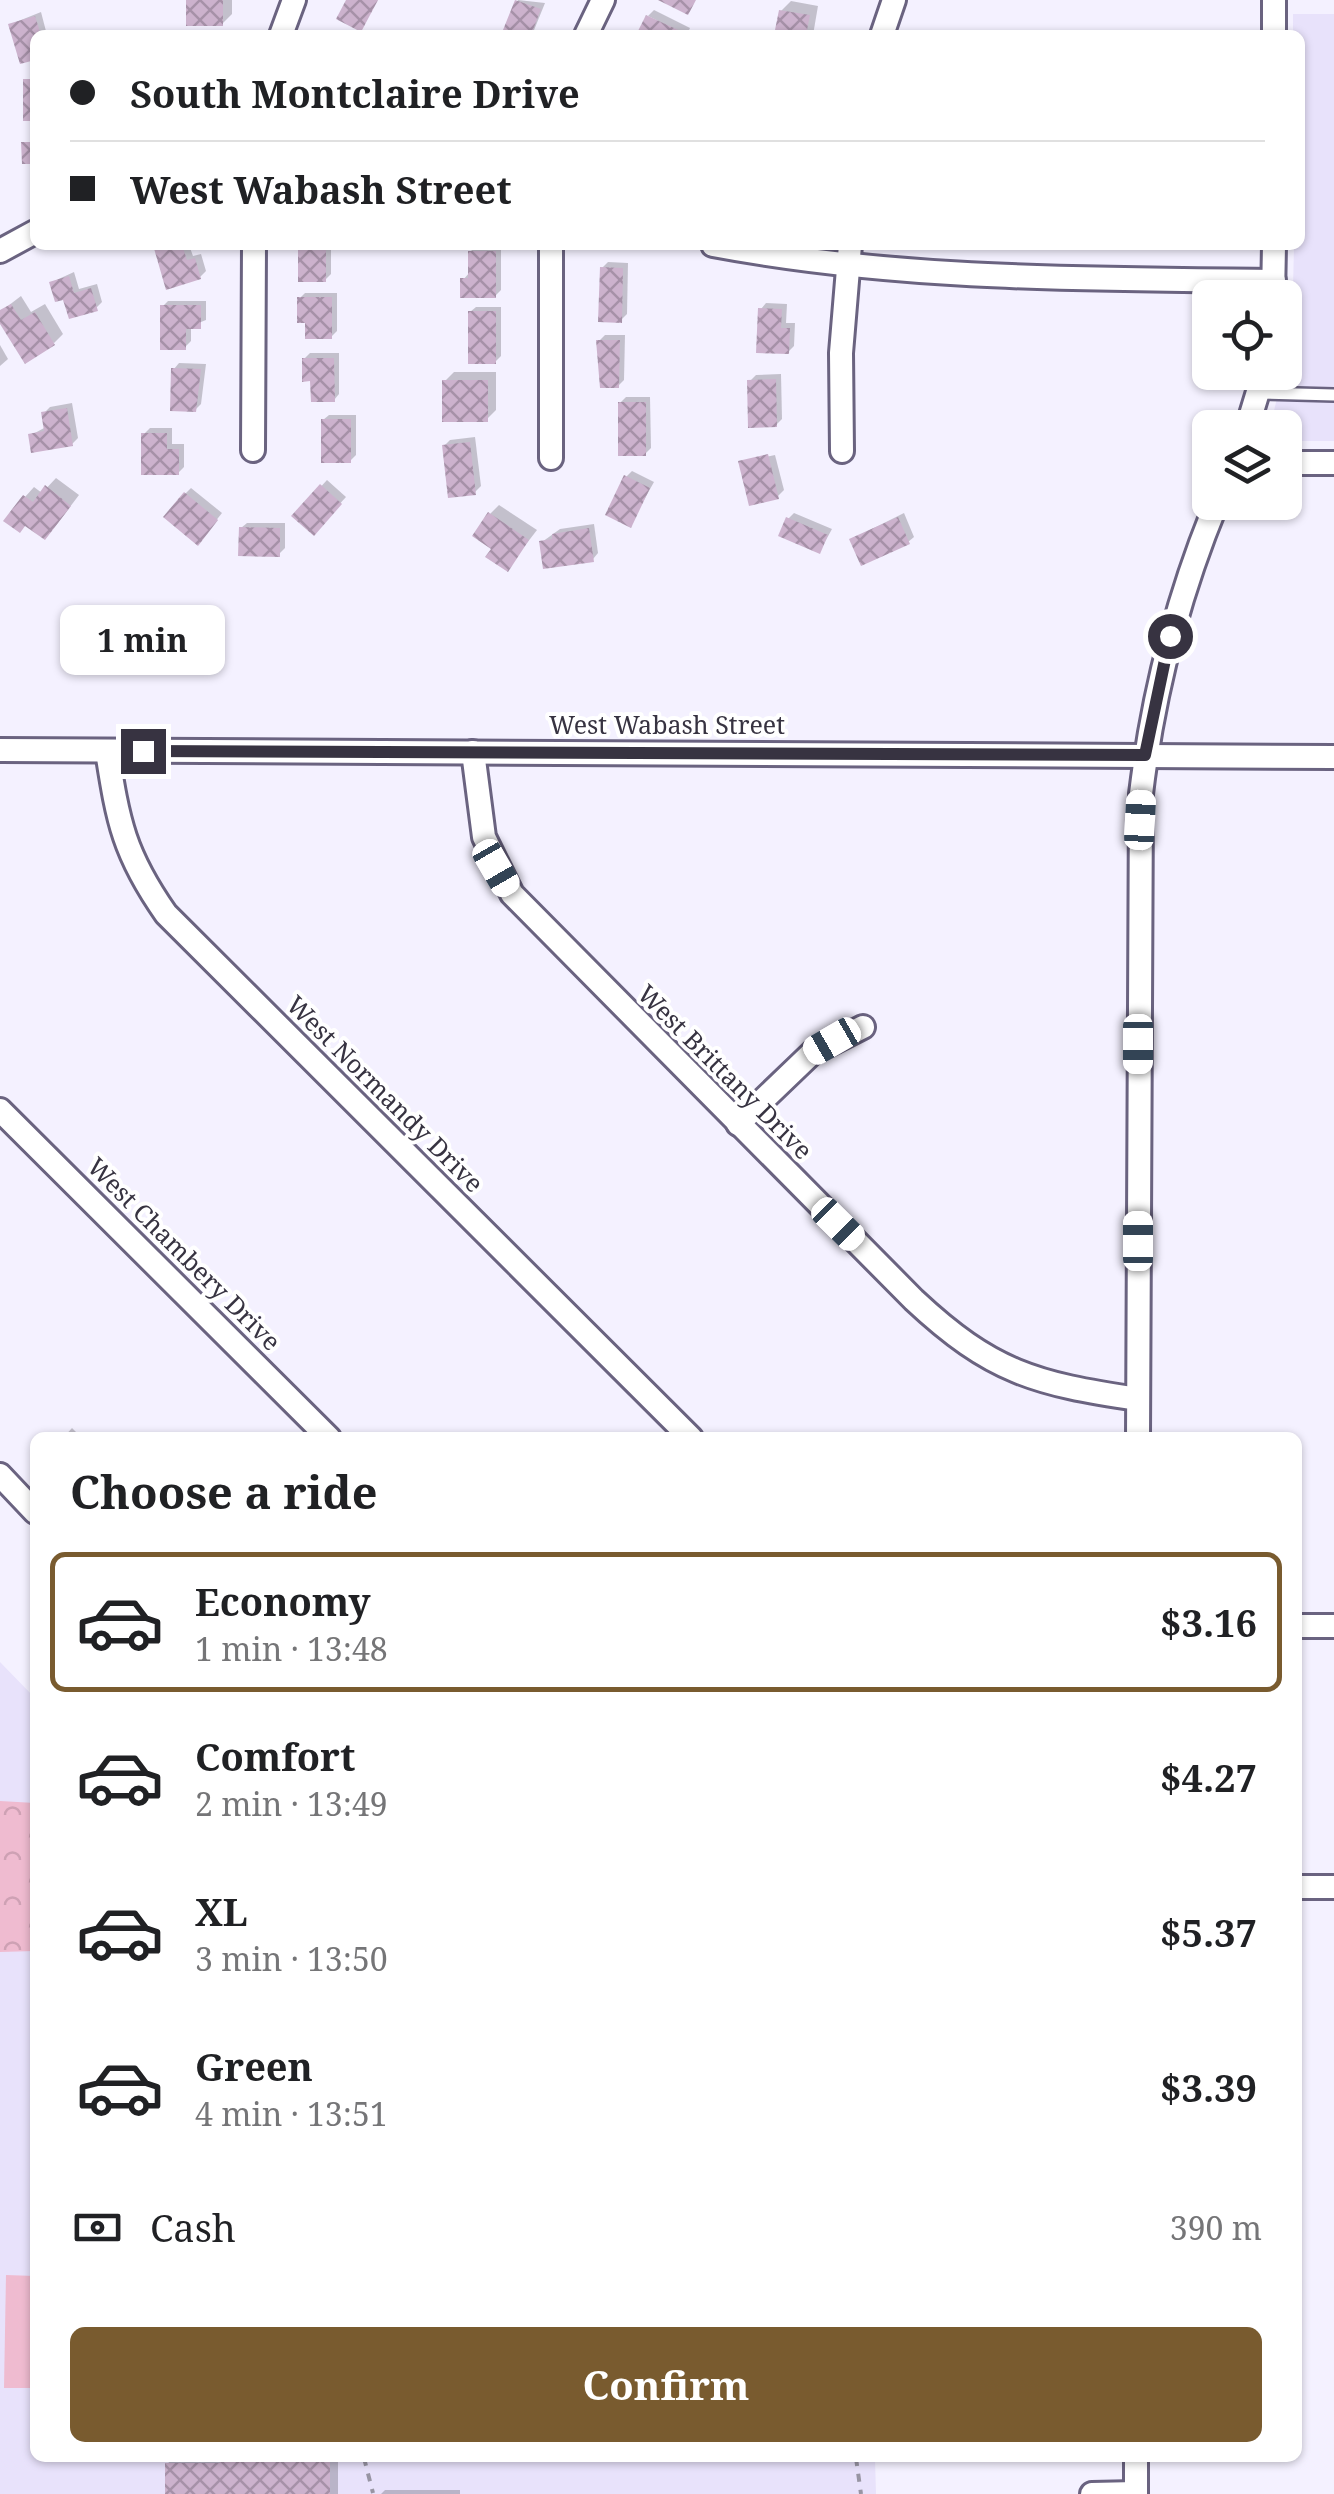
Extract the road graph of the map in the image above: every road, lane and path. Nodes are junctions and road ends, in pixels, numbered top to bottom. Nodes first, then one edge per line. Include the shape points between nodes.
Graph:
1 (294, 0) edge
2 (603, 0) edge
3 (894, 0) edge
4 (1274, 0) edge
5 (283, 30) edge
6 (588, 30) edge
7 (884, 30) edge
8 (1274, 30) edge
9 (30, 234) edge
10 (2, 245) edge
11 (254, 250) edge
12 (551, 250) edge
13 (775, 250) edge
14 (1274, 250) edge
15 (849, 256) edge
16 (1273, 280) edge
17 (1192, 286) edge
18 (1300, 390) edge
19 (1334, 396) edge
20 (253, 450) dead end
21 (842, 452) dead end
22 (552, 458) dead end
23 (1302, 463) edge
24 (1334, 463) edge
25 (1211, 520) edge
26 (0, 750) edge
27 (107, 751) junction
28 (473, 752) junction
29 (1145, 755) junction
30 (1334, 757) edge
31 (863, 1027) dead end
32 (0, 1110) edge
33 (738, 1124) junction
34 (1138, 1398) junction
35 (324, 1432) edge
36 (685, 1432) edge
37 (1138, 1432) edge
38 (0, 1475) edge
39 (30, 1507) edge
40 (1302, 1626) edge
41 (1334, 1626) edge
42 (1302, 1887) edge
43 (1334, 1887) edge
44 (365, 2462) edge
45 (857, 2462) edge
46 (1136, 2462) edge
47 (373, 2493) edge
48 (861, 2494) edge
49 (1092, 2494) edge
50 (1136, 2494) edge

1 - 5 street
2 - 6 street
3 - 7 street
4 - 8 street
9 - 10 street
11 - 20 street
12 - 22 street
13 - 15 street
14 - 16 street
15 - 17 street via 997,278
15 - 21 street
18 - 19 lane
23 - 24 street
25 - 29 street via 1170,636
26 - 27 street, West Wabash Street
27 - 28 street, West Wabash Street
27 - 36 street, West Normandy Drive via 128,854 166,914
28 - 29 street, West Wabash Street
28 - 33 street, West Brittany Drive via 484,836 512,894
29 - 30 street, West Wabash Street
29 - 34 street via 1138,847
31 - 33 street via 812,1053
32 - 35 street, West Chambery Drive
33 - 34 street, West Brittany Drive via 969,1348 1027,1378
34 - 37 street
38 - 39 street
40 - 41 street
42 - 43 street
44 - 47 path
45 - 48 path
46 - 50 street
49 - 50 street

